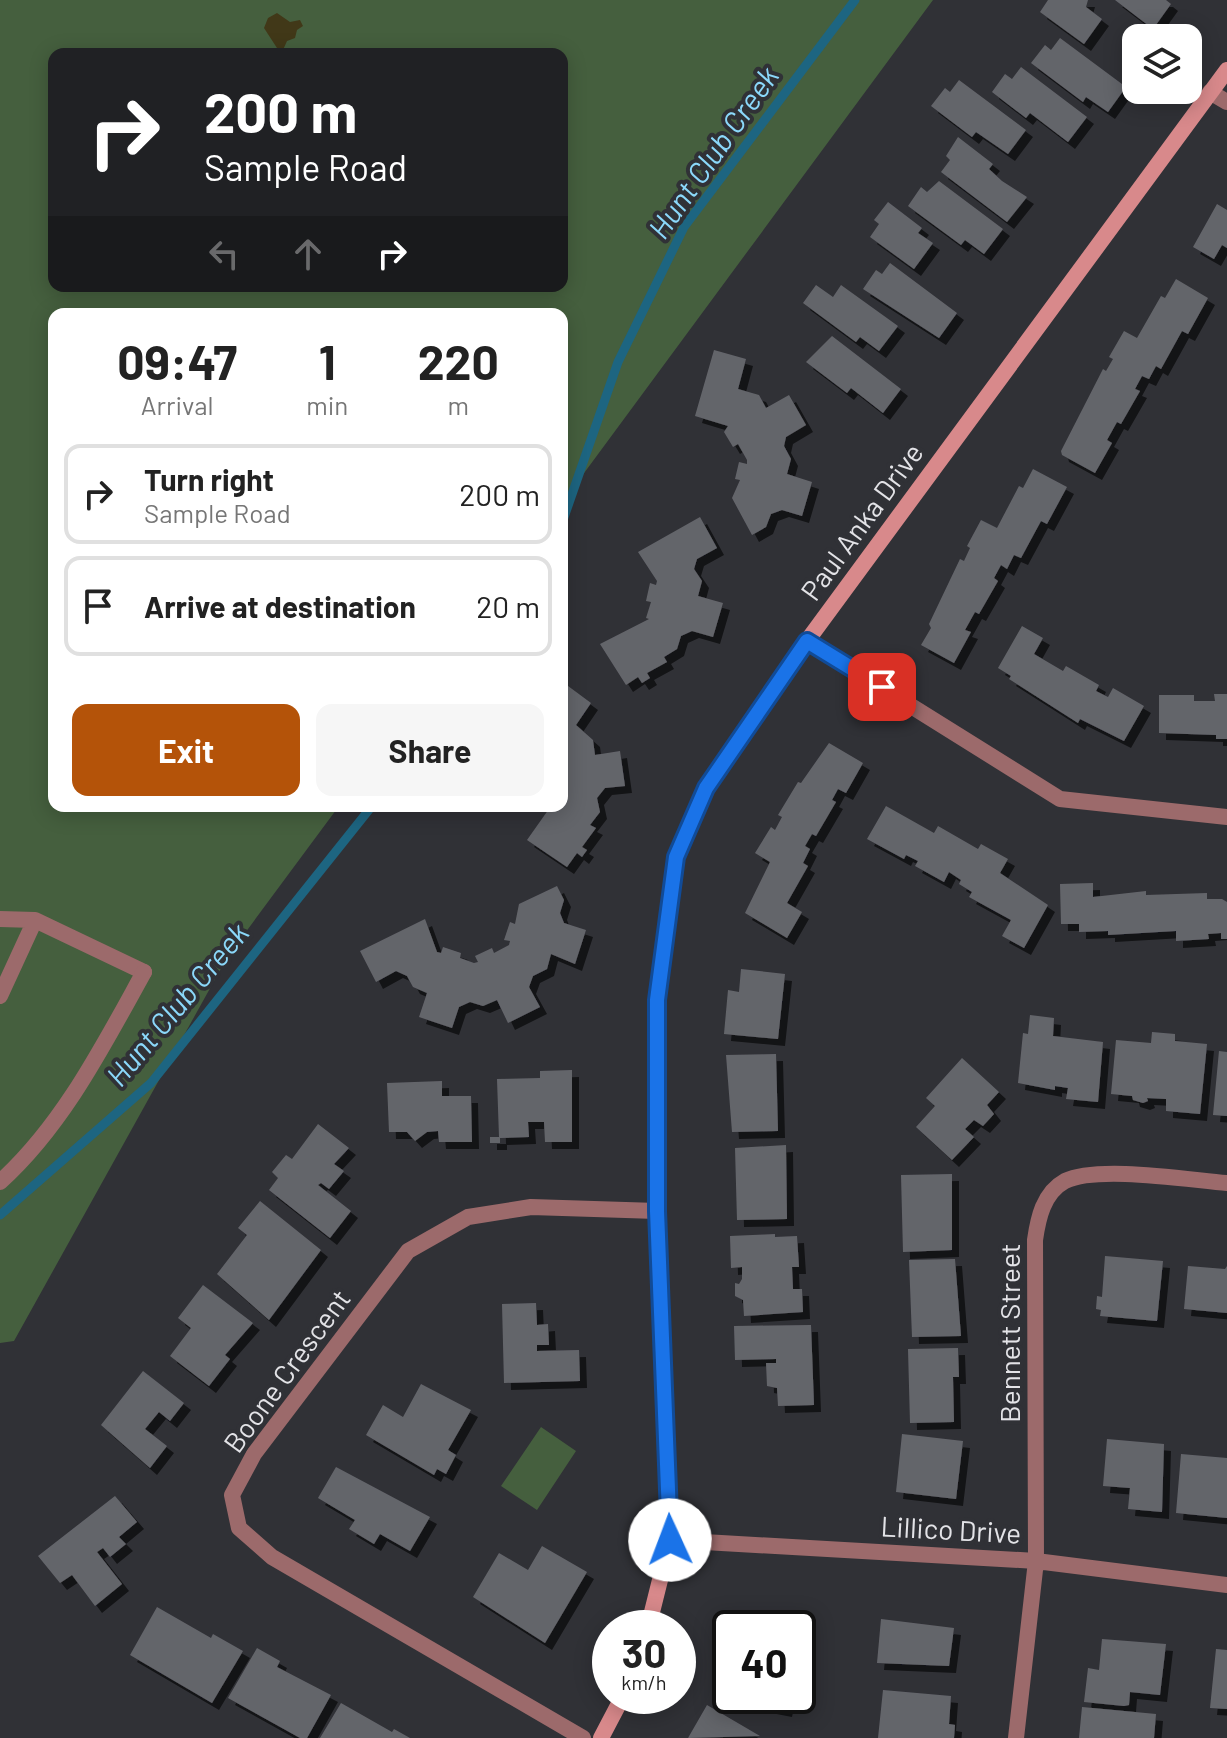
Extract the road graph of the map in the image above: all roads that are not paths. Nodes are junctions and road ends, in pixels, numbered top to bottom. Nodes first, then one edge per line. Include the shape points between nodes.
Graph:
1 (1227, 70) edge
2 (1210, 92) junction
3 (1227, 102) edge
4 (807, 641) junction
5 (1227, 817) edge
6 (0, 919) edge
7 (35, 920) junction
8 (0, 996) edge
9 (0, 1182) edge
10 (1227, 1183) edge
11 (657, 1211) junction
12 (670, 1540) junction
13 (1036, 1561) junction
14 (1227, 1585) edge
15 (652, 1610) edge
16 (614, 1714) edge
17 (583, 1738) edge
18 (601, 1738) edge
19 (1016, 1738) edge

1 - 2 street, Paul Anka Drive
2 - 3 street
2 - 4 street, Paul Anka Drive
4 - 5 street via 1060,799
4 - 11 street, Paul Anka Drive via 706,788 676,857 657,1000
6 - 7 street
7 - 8 street
7 - 9 street via 144,972 86,1078
10 - 13 street, Bennett Street via 1093,1175 1065,1181 1048,1197 1035,1240
11 - 12 street, Paul Anka Drive
11 - 17 street, Boone Crescent via 531,1207 468,1217 408,1251 254,1454 232,1495 239,1528 272,1557
12 - 13 street, Lillico Drive
12 - 15 street, Paul Anka Drive
13 - 14 street, Lillico Drive
13 - 19 street, Bennett Street
16 - 18 street

